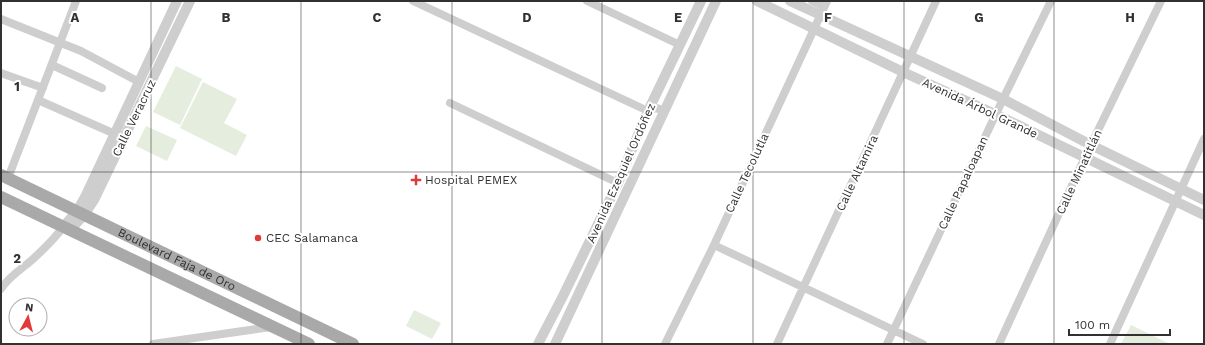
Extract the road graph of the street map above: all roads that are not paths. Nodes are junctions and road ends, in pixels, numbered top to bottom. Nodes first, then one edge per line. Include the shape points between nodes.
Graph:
1 (76, 1) edge
2 (177, 1) edge
3 (190, 1) edge
4 (413, 1) edge
5 (587, 1) edge
6 (701, 1) edge
7 (716, 1) edge
8 (757, 1) edge
9 (790, 1) edge
10 (812, 1) edge
11 (936, 1) edge
12 (1051, 1) edge
13 (1161, 1) edge
14 (823, 8) edge
15 (1, 19) edge
16 (813, 29) junction
17 (61, 42) junction
18 (680, 45) junction
19 (911, 56) junction
20 (52, 64) junction
21 (903, 72) junction
22 (1, 73) edge
23 (139, 82) junction
24 (43, 88) junction
25 (102, 88) dead end
26 (1003, 99) junction
27 (38, 100) junction
28 (450, 103) dead end
29 (648, 112) junction
30 (664, 112) junction
31 (995, 114) junction
32 (657, 126) junction
33 (115, 134) junction
34 (1204, 139) edge
35 (1091, 145) junction
36 (1085, 157) junction
37 (4, 176) edge
38 (618, 183) junction
39 (1180, 188) junction
40 (1, 197) edge
41 (1204, 200) edge
42 (1175, 201) junction
43 (81, 213) junction
44 (1204, 215) edge
45 (67, 228) junction
46 (714, 245) junction
47 (804, 288) junction
48 (1, 289) edge
49 (262, 300) junction
50 (273, 326) junction
51 (894, 330) junction
52 (328, 332) junction
53 (306, 343) edge
54 (153, 344) edge
55 (353, 344) edge
56 (538, 344) edge
57 (555, 344) edge
58 (665, 344) edge
59 (777, 344) edge
60 (887, 344) edge
61 (923, 344) edge
62 (999, 344) edge
63 (1110, 344) edge

1 - 17 street
2 - 23 street, Calle Veracruz
3 - 43 street, Calle Veracruz via 97,193
4 - 29 street
5 - 18 street
6 - 18 street, Avenida Ezequiel Ordóñez
7 - 30 street, Avenida Ezequiel Ordóñez
8 - 16 street, Avenida Árbol Grande
9 - 14 street, Avenida Árbol Grande
10 - 14 street
11 - 19 street, Calle Altamira
12 - 26 street, Calle Papaloapan
13 - 35 street, Calle Minatitlán
14 - 16 street, Calle Tecolutla
14 - 19 street, Avenida Árbol Grande
15 - 17 street
16 - 21 street, Avenida Árbol Grande
16 - 46 street, Calle Tecolutla
17 - 20 street
17 - 23 street
18 - 29 street, Avenida Ezequiel Ordóñez
19 - 21 street, Calle Altamira
19 - 26 street, Avenida Árbol Grande
20 - 24 street
20 - 25 street
21 - 31 street, Avenida Árbol Grande
21 - 47 street, Calle Altamira
22 - 24 street
23 - 33 street, Calle Veracruz
24 - 27 street
26 - 31 street, Calle Papaloapan
26 - 35 street, Avenida Árbol Grande
27 - 33 street
27 - 37 street
28 - 38 street
29 - 30 street via 658,108
29 - 32 street via 649,123
29 - 38 street, Avenida Ezequiel Ordóñez
30 - 32 street, Avenida Ezequiel Ordóñez
31 - 36 street, Avenida Árbol Grande
31 - 51 street, Calle Papaloapan
32 - 57 street, Avenida Ezequiel Ordóñez
33 - 43 street, Calle Veracruz via 85,197
34 - 39 street
35 - 36 street, Calle Minatitlán
35 - 39 street, Avenida Árbol Grande
36 - 42 street, Avenida Árbol Grande
36 - 62 street, Calle Minatitlán
37 - 43 main road, Boulevard Faja de Oro
38 - 56 street, Avenida Ezequiel Ordóñez
39 - 41 street, Avenida Árbol Grande
39 - 42 street
40 - 45 main road, Boulevard Faja de Oro
42 - 44 street, Avenida Árbol Grande
42 - 63 street
43 - 45 street, Calle Veracruz
43 - 49 main road, Boulevard Faja de Oro
45 - 48 street via 6,280
45 - 50 main road, Boulevard Faja de Oro
46 - 47 street
46 - 58 street, Calle Tecolutla
47 - 51 street
47 - 59 street, Calle Altamira
49 - 50 main road via 265,314
49 - 52 main road, Boulevard Faja de Oro
50 - 53 main road, Boulevard Faja de Oro
50 - 54 street
51 - 60 street, Calle Papaloapan
51 - 61 street
52 - 53 main road via 315,334
52 - 55 main road, Boulevard Faja de Oro

